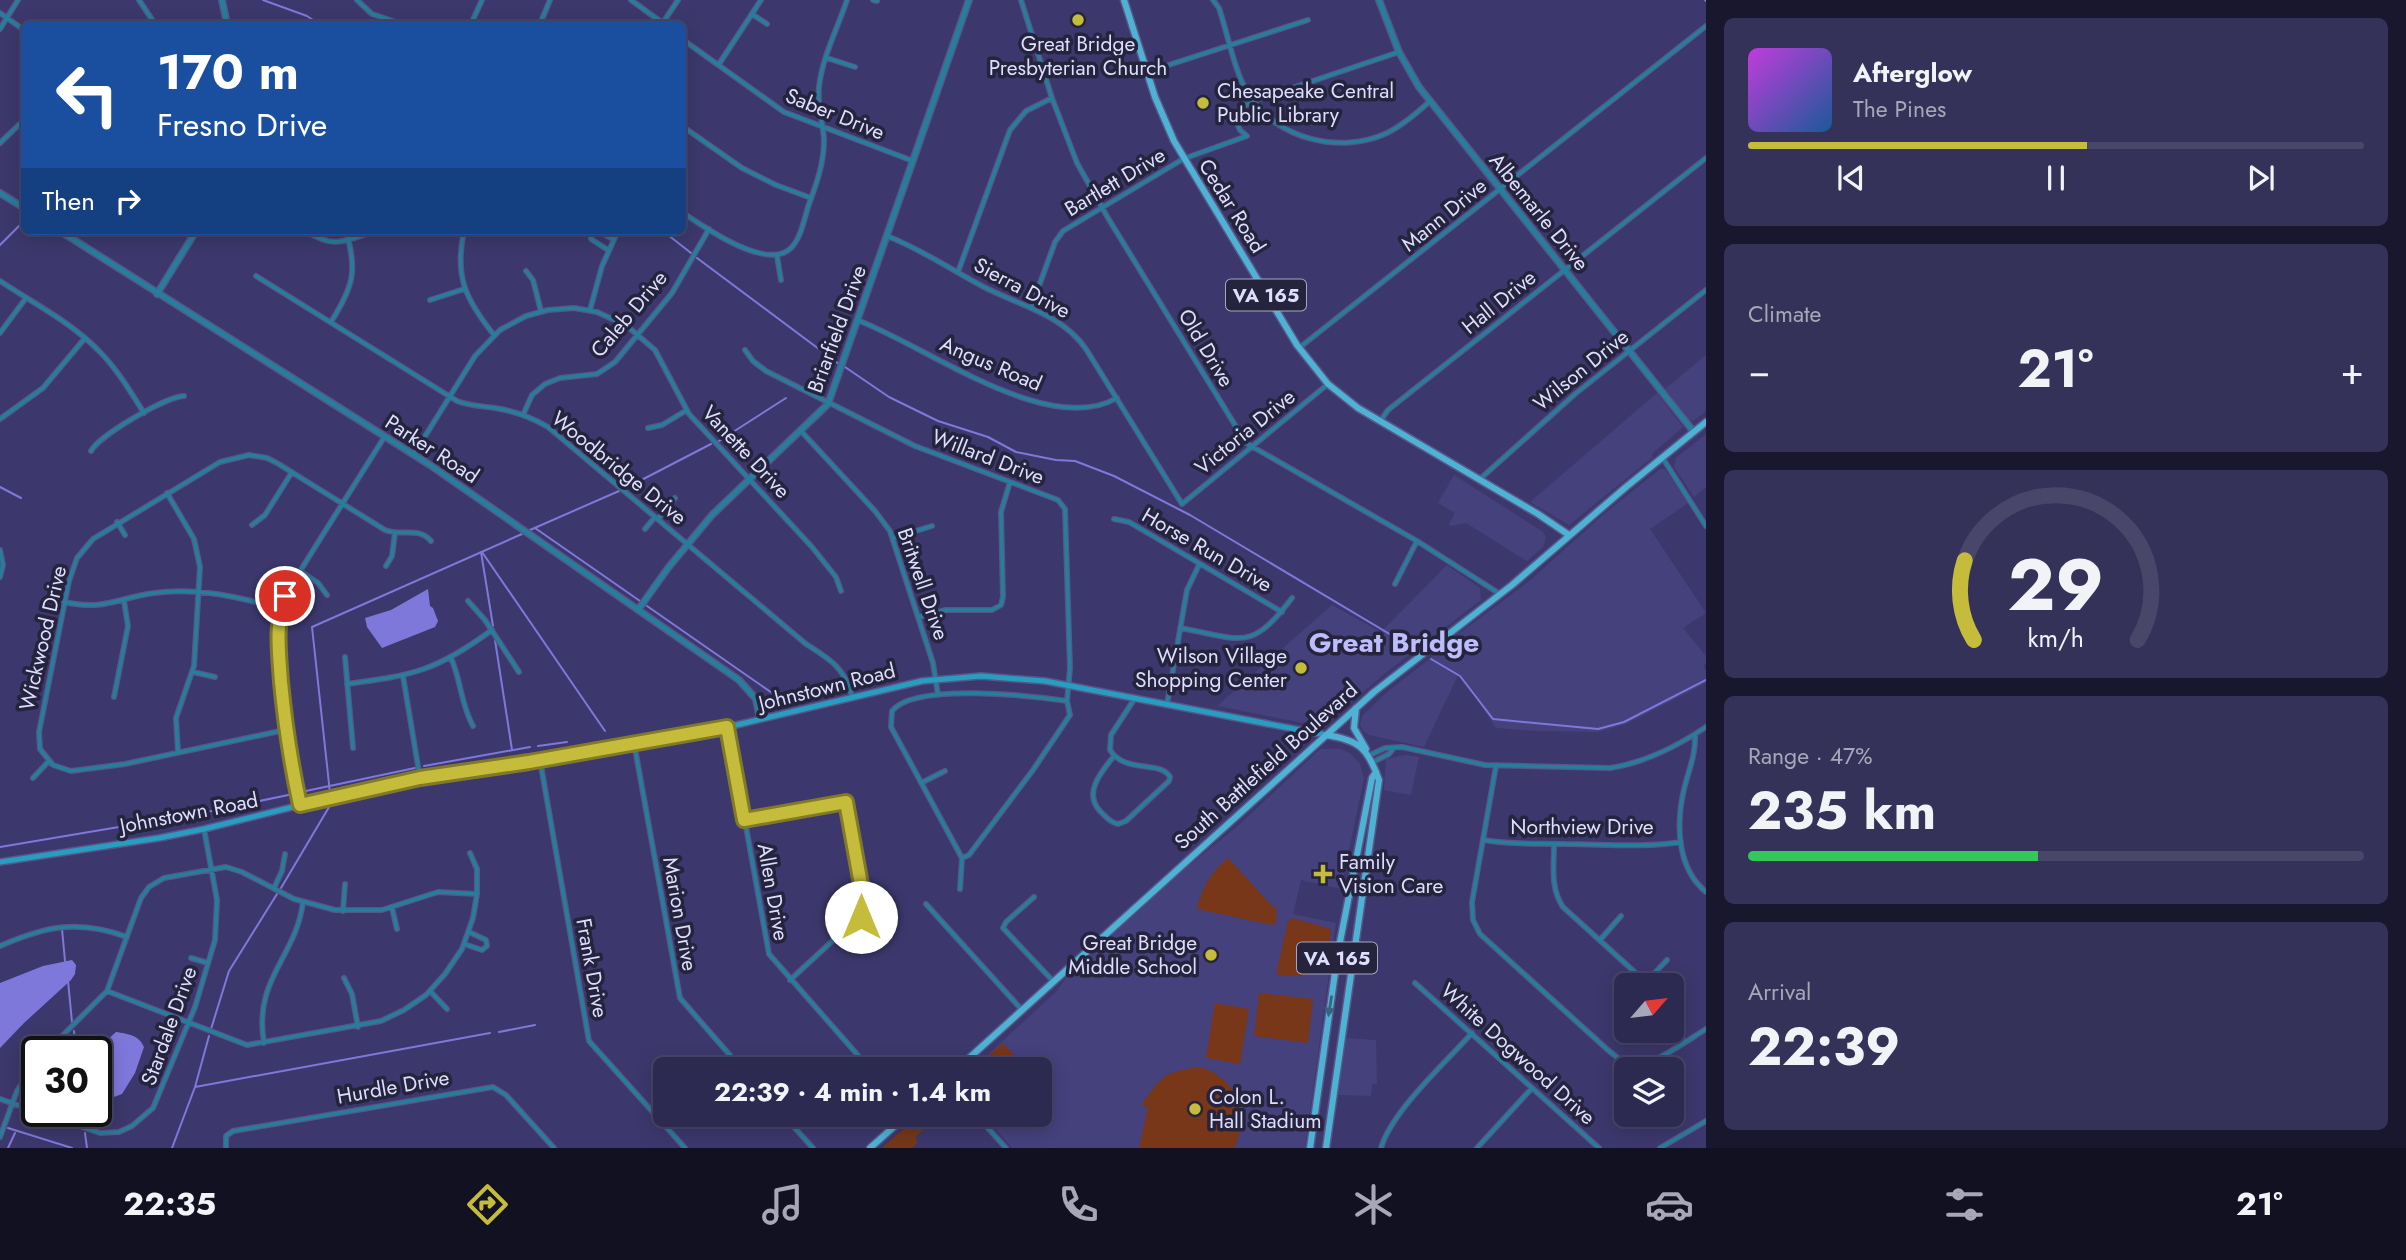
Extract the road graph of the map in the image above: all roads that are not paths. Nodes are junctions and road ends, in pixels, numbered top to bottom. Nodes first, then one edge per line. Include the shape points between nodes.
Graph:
1 (18, 0) edge
2 (139, 0) edge
3 (222, 0) edge
4 (357, 0) edge
5 (482, 0) edge
6 (550, 0) edge
7 (631, 0) edge
8 (678, 0) edge
9 (761, 0) edge
10 (847, 0) edge
11 (969, 0) edge
12 (1021, 0) edge
13 (1124, 0) edge
14 (1213, 0) edge
15 (1380, 0) edge
16 (0, 13) edge
17 (752, 14) junction
18 (7, 18) junction
19 (153, 21) edge
20 (226, 21) edge
21 (392, 21) edge
22 (472, 21) edge
23 (541, 21) edge
24 (659, 21) edge
25 (665, 21) edge
26 (1307, 21) dead end
27 (767, 24) dead end
28 (1706, 26) edge
29 (21, 28) edge
30 (0, 29) edge
31 (686, 42) edge
32 (1231, 45) junction
33 (1399, 52) junction
34 (827, 58) junction
35 (719, 64) junction
36 (855, 67) dead end
37 (1147, 72) junction
38 (1052, 97) junction
39 (1430, 101) junction
40 (1253, 102) junction
41 (21, 123) edge
42 (822, 127) junction
43 (686, 129) edge
44 (0, 144) edge
45 (1706, 158) edge
46 (1183, 159) junction
47 (913, 160) junction
48 (1501, 189) junction
49 (0, 193) edge
50 (811, 198) junction
51 (21, 206) edge
52 (1102, 208) junction
53 (686, 215) edge
54 (709, 229) junction
55 (66, 235) edge
56 (194, 235) edge
57 (312, 235) edge
58 (347, 235) edge
59 (364, 235) edge
60 (463, 235) edge
61 (590, 235) edge
62 (606, 235) edge
63 (616, 235) edge
64 (887, 236) junction
65 (613, 239) junction
66 (348, 240) junction
67 (608, 250) junction
68 (777, 256) junction
69 (1565, 270) junction
70 (526, 271) dead end
71 (958, 272) junction
72 (256, 276) dead end
73 (781, 280) dead end
74 (0, 281) edge
75 (464, 289) junction
76 (1706, 290) edge
77 (157, 294) junction
78 (26, 298) junction
79 (430, 300) dead end
80 (1031, 308) junction
81 (590, 310) junction
82 (541, 311) junction
83 (858, 320) junction
84 (331, 322) junction
85 (0, 333) edge
86 (638, 334) junction
87 (494, 335) junction
88 (85, 338) junction
89 (1298, 348) junction
90 (745, 350) dead end
91 (1629, 351) junction
92 (1328, 384) junction
93 (184, 396) dead end
94 (450, 396) junction
95 (1117, 398) junction
96 (828, 402) junction
97 (687, 410) junction
98 (144, 413) junction
99 (523, 415) junction
100 (0, 419) edge
101 (1380, 422) junction
102 (1706, 422) edge
103 (648, 428) dead end
104 (801, 431) junction
105 (1694, 432) junction
106 (385, 436) junction
107 (1252, 447) junction
108 (91, 451) dead end
109 (414, 454) junction
110 (1662, 457) junction
111 (292, 472) junction
112 (750, 480) junction
113 (1480, 480) junction
114 (1010, 482) junction
115 (167, 493) junction
116 (675, 498) dead end
117 (342, 503) junction
118 (1182, 504) joint
119 (656, 518) junction
120 (1114, 519) dead end
121 (117, 522) junction
122 (252, 525) dead end
123 (932, 526) dead end
124 (1706, 526) edge
125 (645, 529) dead end
126 (395, 533) junction
127 (1569, 535) junction
128 (125, 536) dead end
129 (893, 538) junction
130 (431, 541) dead end
131 (1417, 541) junction
132 (687, 544) junction
133 (1, 550) edge
134 (1199, 565) junction
135 (386, 566) dead end
136 (299, 571) junction
137 (0, 577) edge
138 (1395, 584) dead end
139 (841, 591) dead end
140 (198, 593) junction
141 (327, 594) dead end
142 (1500, 594) junction
143 (1292, 598) dead end
144 (124, 601) junction
145 (468, 601) dead end
146 (64, 602) junction
147 (281, 609) junction
148 (638, 610) junction
149 (1282, 612) junction
150 (919, 617) junction
151 (1180, 628) junction
152 (492, 630) junction
153 (345, 657) dead end
154 (451, 658) junction
155 (193, 672) junction
156 (519, 672) dead end
157 (403, 676) junction
158 (215, 677) dead end
159 (936, 679) junction
160 (347, 684) junction
161 (1068, 685) junction
162 (938, 695) junction
163 (114, 697) dead end
164 (852, 697) junction
165 (1135, 698) junction
166 (1067, 701) junction
167 (1167, 704) junction
168 (1357, 707) junction
169 (760, 719) junction
170 (473, 726) dead end
171 (727, 727) junction
172 (1706, 727) edge
173 (285, 730) junction
174 (1326, 735) junction
175 (1695, 735) junction
176 (634, 743) junction
177 (354, 748) dead end
178 (178, 753) junction
179 (1114, 757) junction
180 (1371, 757) junction
181 (540, 760) junction
182 (48, 762) junction
183 (1496, 765) junction
184 (945, 771) dead end
185 (1376, 772) junction
186 (33, 778) dead end
187 (420, 778) junction
188 (921, 783) junction
189 (1369, 791) junction
190 (300, 805) junction
191 (744, 820) junction
192 (204, 829) junction
193 (1483, 840) junction
194 (1681, 842) junction
195 (1554, 844) junction
196 (470, 853) dead end
197 (285, 854) dead end
198 (1368, 856) junction
199 (962, 858) junction
200 (2, 860) edge
201 (211, 869) junction
202 (345, 884) dead end
203 (274, 888) junction
204 (960, 889) dead end
205 (1706, 892) edge
206 (477, 894) junction
207 (1034, 897) dead end
208 (303, 902) junction
209 (926, 904) dead end
210 (392, 908) junction
211 (343, 911) junction
212 (1621, 916) dead end
213 (397, 929) dead end
214 (469, 932) junction
215 (127, 937) junction
216 (1600, 940) junction
217 (464, 944) junction
218 (0, 946) edge
219 (191, 958) dead end
220 (1667, 960) dead end
221 (208, 963) junction
222 (1637, 973) edge
223 (1656, 973) edge
224 (344, 978) dead end
225 (790, 981) junction
226 (1053, 981) junction
227 (1415, 983) dead end
228 (430, 991) junction
229 (107, 992) junction
230 (447, 1009) dead end
231 (1022, 1010) junction
232 (189, 1024) junction
233 (358, 1027) junction
234 (1706, 1029) edge
235 (1472, 1034) junction
236 (62, 1036) edge
237 (1684, 1042) edge
238 (264, 1043) junction
239 (1682, 1043) edge
240 (732, 1057) edge
241 (859, 1057) edge
242 (970, 1057) edge
243 (21, 1084) edge
244 (1532, 1088) junction
245 (0, 1099) edge
246 (12, 1103) junction
247 (1706, 1121) edge
248 (794, 1127) edge
249 (894, 1127) edge
250 (987, 1127) edge
251 (0, 1137) edge
252 (226, 1148) edge
253 (554, 1148) edge
254 (685, 1148) edge
255 (813, 1148) edge
256 (870, 1148) edge
257 (1006, 1148) edge
258 (1310, 1148) edge
259 (1326, 1148) edge
260 (1381, 1148) edge
261 (1477, 1148) edge
262 (1599, 1148) edge
263 (1660, 1148) edge

1 - 18 street
2 - 19 street
3 - 20 street
4 - 21 street via 372,15
5 - 22 street
6 - 23 street
7 - 24 street
8 - 25 street
9 - 17 street
10 - 34 street
11 - 47 street, Briarfield Drive
12 - 38 street, Old Drive
13 - 37 main road, Cedar Road / VA 165
14 - 32 street
15 - 33 street, Albemarle Drive
16 - 18 street
17 - 27 street
17 - 35 street
18 - 29 street
18 - 30 street
26 - 32 street
28 - 48 street, Mann Drive
31 - 35 street, Saber Drive
32 - 37 street
32 - 40 street
33 - 39 street, Albemarle Drive
33 - 40 street
34 - 36 street
34 - 42 street via 818,96
35 - 42 street, Saber Drive via 778,109
37 - 46 main road, Cedar Road / VA 165
38 - 52 street, Old Drive via 1077,163
38 - 71 street via 1030,108 1010,130
39 - 40 street via 1386,133 1340,142 1285,129
39 - 48 street, Albemarle Drive
40 - 46 street, Bartlett Drive via 1234,114 1247,136
41 - 44 street
42 - 47 street, Saber Drive
42 - 50 street via 822,158
43 - 50 street via 742,169
45 - 69 street, Hall Drive
46 - 52 street, Bartlett Drive
46 - 89 main road, Cedar Road / VA 165
47 - 64 street, Briarfield Drive
48 - 69 street, Albemarle Drive
48 - 89 street, Mann Drive
49 - 51 street
50 - 68 street via 796,243
52 - 80 street, Bartlett Drive via 1058,236
52 - 107 street, Old Drive
53 - 54 street
54 - 68 street via 760,254
54 - 86 street, Caleb Drive via 672,293
55 - 77 street, Parker Road
56 - 77 street
57 - 66 street via 330,243
58 - 66 street
59 - 66 street
60 - 75 street via 460,260
61 - 67 street
62 - 65 street
63 - 65 street
64 - 71 street, Sierra Drive
64 - 83 street, Briarfield Drive
65 - 67 street
66 - 84 street via 351,283
67 - 81 street
68 - 73 street
69 - 91 street, Albemarle Drive
69 - 101 street, Hall Drive via 1388,410
70 - 82 street
71 - 80 street, Sierra Drive
72 - 84 street, Woodbridge Drive
74 - 78 street
75 - 79 street
75 - 87 street
76 - 91 street, Wilson Drive
77 - 106 street, Parker Road
78 - 85 street
78 - 88 street
80 - 95 street, Sierra Drive via 1059,322 1080,340
81 - 82 street, Vanette Drive
81 - 86 street, Vanette Drive
82 - 87 street, Vanette Drive
83 - 95 street, Angus Road via 979,380 1028,398 1080,410
83 - 96 street, Briarfield Drive
84 - 94 street, Woodbridge Drive
86 - 97 street, Vanette Drive via 663,363
86 - 99 street, Caleb Drive via 605,370 545,384 532,396
87 - 94 street, Vanette Drive
88 - 98 street via 118,373
88 - 100 street via 43,388
89 - 92 main road, Cedar Road / VA 165
90 - 96 street, Willard Drive via 766,371
91 - 105 street, Albemarle Drive
91 - 113 street, Wilson Drive
92 - 101 main road, Cedar Road / VA 165
92 - 107 street, Victoria Drive
93 - 98 street
94 - 99 street, Woodbridge Drive via 466,405
94 - 109 street, Vanette Drive
95 - 118 street, Sierra Drive
96 - 104 street, Briarfield Drive
96 - 114 street, Willard Drive via 915,446
97 - 103 street
97 - 112 street, Vanette Drive
98 - 108 street via 100,439
99 - 119 street, Woodbridge Drive via 556,434
101 - 113 main road, Cedar Road / VA 165
102 - 105 main road, South Battlefield Boulevard
104 - 112 street, Briarfield Drive
104 - 129 street, Britwell Drive via 875,511
105 - 110 main road, South Battlefield Boulevard
106 - 109 street, Parker Road
106 - 117 street
107 - 118 street, Victoria Drive
107 - 131 street, Old Drive
109 - 148 street, Parker Road
110 - 124 street
110 - 127 main road, South Battlefield Boulevard
111 - 115 street, Wickwood Drive via 267,458 238,456
111 - 117 street, Wickwood Drive
111 - 122 street via 265,515
112 - 132 street, Briarfield Drive
112 - 139 street, Vanette Drive via 812,547 836,577
113 - 127 main road, Cedar Road / VA 165
114 - 150 street via 1001,512 1001,604 992,610 946,610
114 - 161 street, Willard Drive via 1058,500 1065,509
115 - 121 street, Wickwood Drive
115 - 140 street via 196,546
116 - 119 street
117 - 126 street, Wickwood Drive
117 - 136 street
119 - 125 street
119 - 132 street, Woodbridge Drive
120 - 134 street, Horse Run Drive via 1129,522
121 - 128 street
121 - 146 street, Wickwood Drive via 82,551
123 - 129 street
126 - 130 street, Wickwood Drive via 419,532
126 - 135 street
127 - 142 main road, South Battlefield Boulevard
129 - 150 street, Britwell Drive
131 - 138 street
131 - 142 street, Old Drive
132 - 148 street, Briarfield Drive
132 - 164 street, Woodbridge Drive via 838,668
133 - 137 street
134 - 149 street, Horse Run Drive
134 - 151 street via 1188,584
136 - 141 street
136 - 147 street
140 - 144 street via 155,593
140 - 147 street via 240,597
140 - 155 street
142 - 168 main road, South Battlefield Boulevard
143 - 149 street
144 - 146 street via 97,606
144 - 163 street via 128,626
145 - 152 street
146 - 182 street, Wickwood Drive via 39,732 40,749
147 - 173 street via 278,641
148 - 169 street, Parker Road via 749,689
149 - 151 street via 1251,638
150 - 159 street, Britwell Drive
151 - 167 street
152 - 154 street
152 - 156 street
153 - 160 street
154 - 157 street
154 - 170 street
155 - 158 street
155 - 178 street via 176,718
157 - 160 street
157 - 187 street
159 - 161 main road, Johnstown Road via 1002,676
159 - 162 street, Britwell Drive
159 - 164 main road, Johnstown Road
160 - 177 street
161 - 165 main road, Johnstown Road
161 - 166 street
162 - 166 street via 988,692
162 - 188 street via 900,703 890,720
164 - 169 main road, Johnstown Road
165 - 167 main road, Johnstown Road
165 - 179 street via 1111,734 1109,746
166 - 199 street via 1070,715 1063,728
167 - 174 main road, Johnstown Road
168 - 174 main road, South Battlefield Boulevard
168 - 180 main road, VA 165 via 1354,728
169 - 171 main road, Johnstown Road
171 - 176 main road, Johnstown Road
171 - 191 street, Allen Drive
172 - 175 street
173 - 178 street
173 - 190 street
174 - 180 main road via 1347,739
174 - 226 main road, South Battlefield Boulevard
175 - 183 street via 1617,766
175 - 194 street via 1683,794
176 - 181 main road, Johnstown Road
176 - 240 street, Marion Drive via 680,998
178 - 182 street via 71,771
179 - 179 street via 1165,771 1170,777 1118,824 1096,806 1091,795
180 - 183 street via 1385,748 1402,747
180 - 185 main road, VA 165
181 - 187 main road, Johnstown Road
181 - 254 street, Frank Drive via 589,1041
182 - 186 street
183 - 193 street
184 - 188 street
185 - 189 main road, VA 165
185 - 198 main road, VA 165 via 1379,780
187 - 190 main road, Johnstown Road
188 - 199 street
189 - 198 main road via 1373,798
189 -> 258 main road, VA 165 via 1338,952
190 - 192 main road, Johnstown Road
191 - 225 street, Allen Drive via 769,954
191 - 225 street via 846,802 865,911
192 - 200 main road, Johnstown Road
192 - 201 street, Stardale Drive
193 - 195 street, Northview Drive
193 - 239 street via 1471,909 1482,937 1620,1060 1641,1065
194 - 195 street, Northview Drive
194 - 205 street via 1689,872
195 - 216 street via 1557,898
196 - 206 street via 477,869
197 - 203 street
198 - 259 main road, VA 165
199 - 204 street
201 - 203 street via 233,868
201 - 215 street via 164,878 149,887
201 - 221 street, Stardale Drive via 218,916
202 - 211 street
203 - 208 street
206 - 210 street via 438,892
206 - 214 street
207 - 226 street via 1003,928
208 - 211 street
208 - 238 street via 299,925 264,999
209 - 231 street
210 - 211 street
210 - 213 street
212 - 216 street
214 - 217 street
214 - 217 street via 486,940 487,946 482,950
215 - 218 street via 97,928 64,926
215 - 229 street
216 - 222 street
217 - 228 street
219 - 221 street
220 - 223 street
221 - 232 street, Stardale Drive
224 - 233 street
225 - 241 street, Allen Drive
226 - 231 main road, South Battlefield Boulevard
227 - 235 street, White Dogwood Drive
228 - 230 street
228 - 233 street via 391,1016
229 - 232 street
229 - 236 street
231 - 242 main road, South Battlefield Boulevard
232 - 238 street via 239,1044
232 - 246 street, Stardale Drive via 158,1102 142,1120 119,1132 94,1132
233 - 238 street
234 - 237 street
235 - 244 street, White Dogwood Drive
235 - 260 street via 1398,1115
243 - 246 street
244 - 261 street
244 - 262 street, White Dogwood Drive
245 - 246 street, Stardale Drive
246 - 251 street
247 - 263 street
248 - 255 street
249 - 256 main road
250 - 257 street
252 - 253 street, Hurdle Drive via 226,1136 233,1131 493,1087 506,1095

